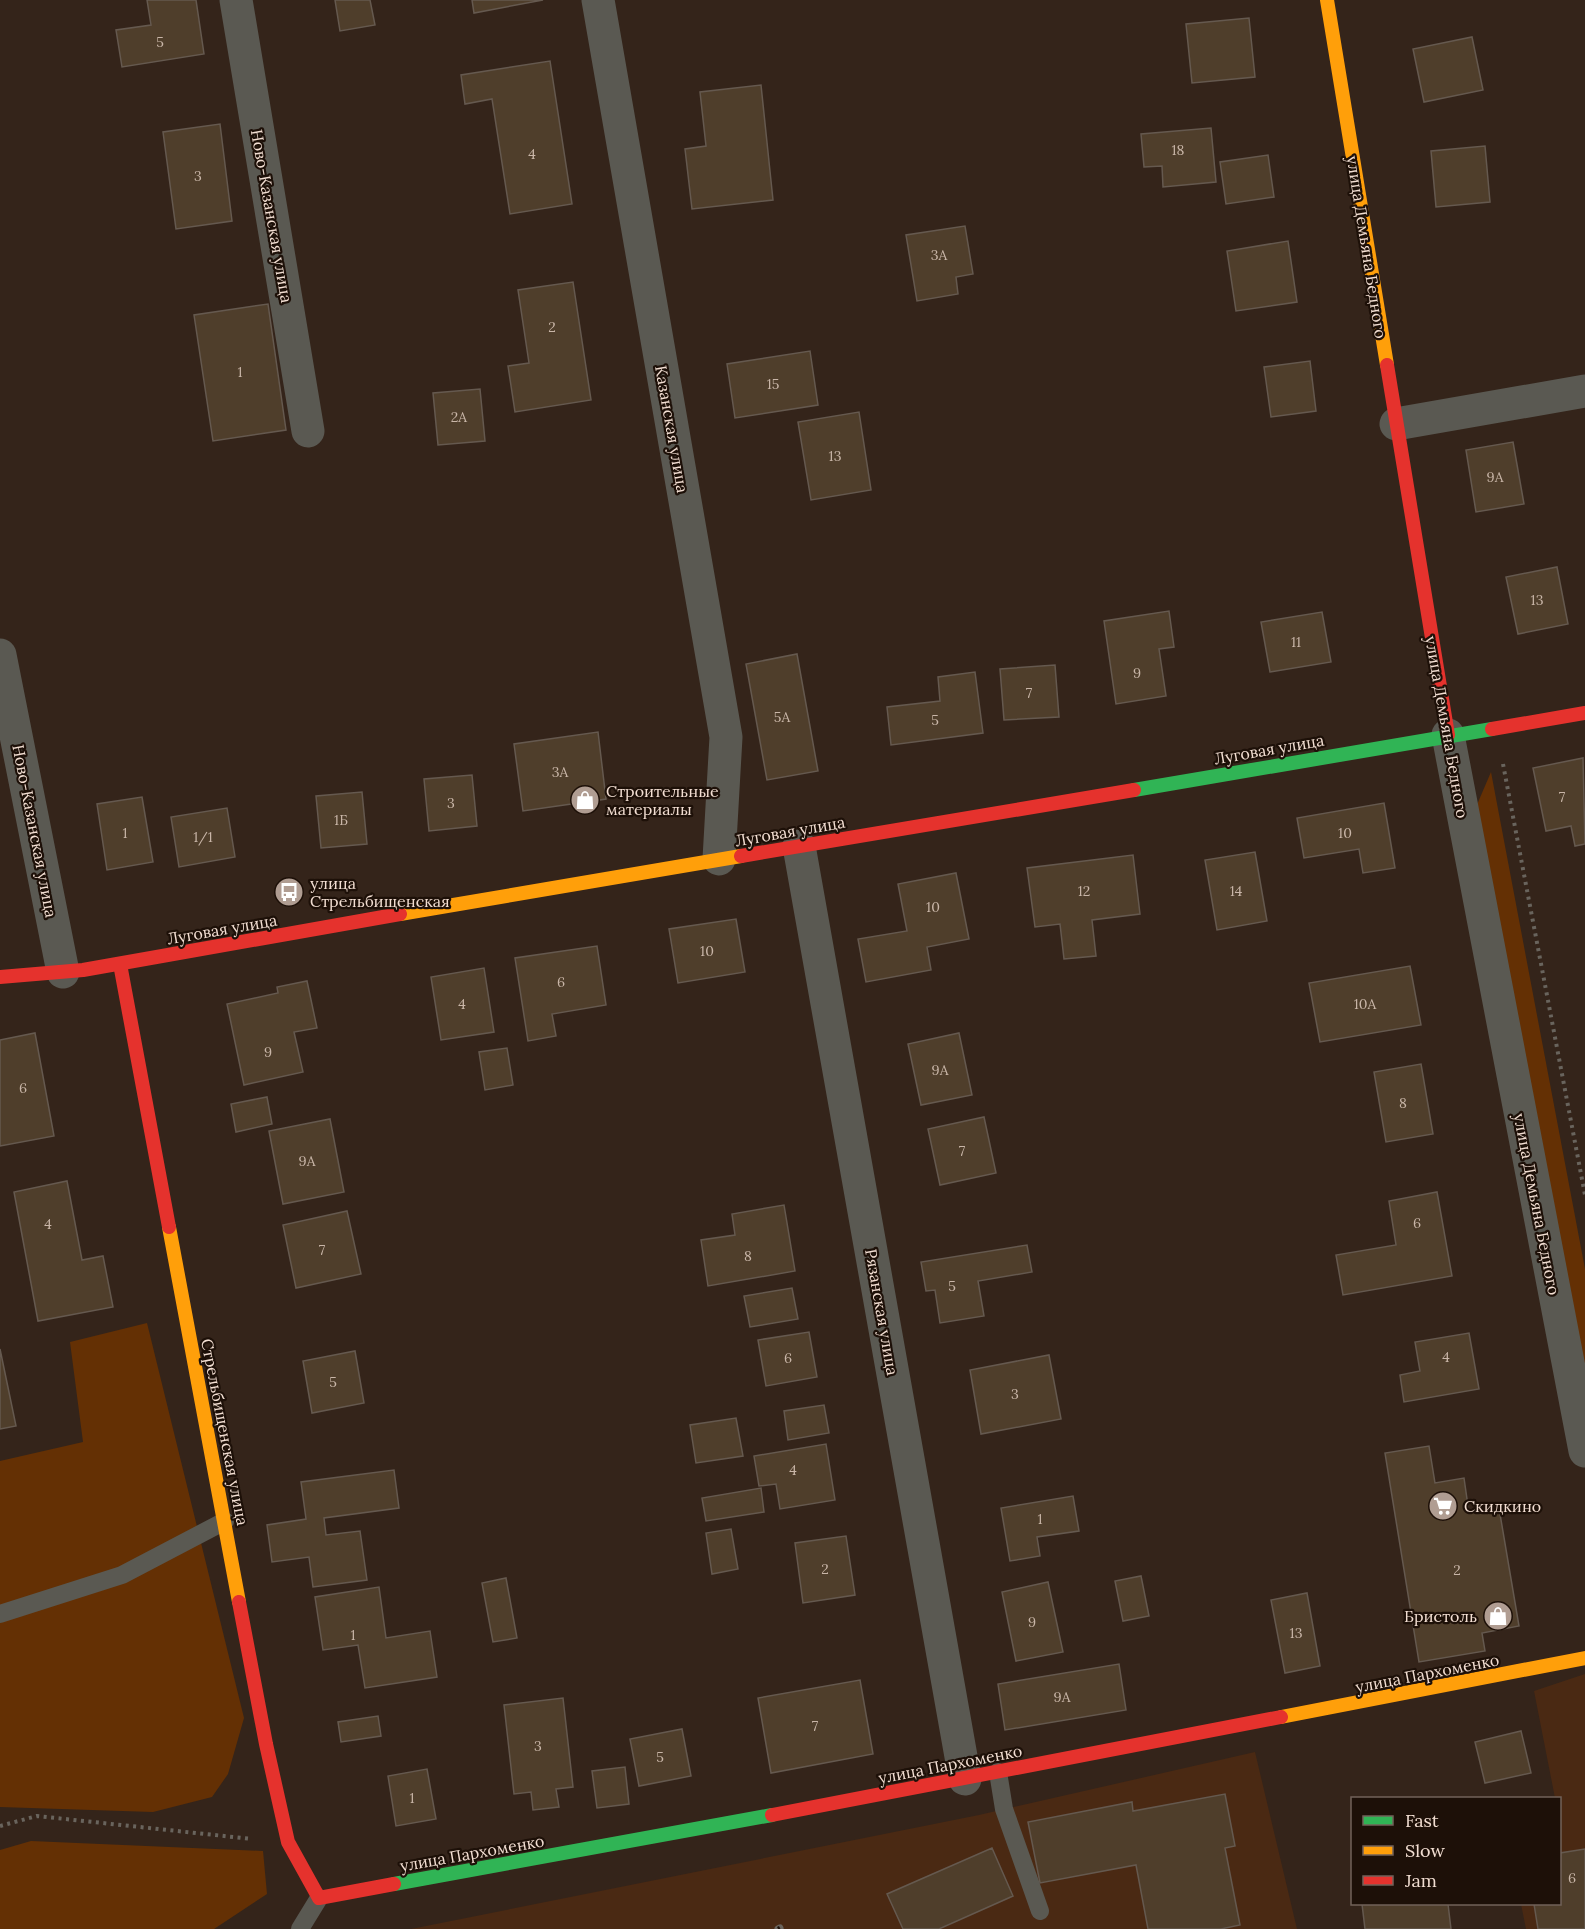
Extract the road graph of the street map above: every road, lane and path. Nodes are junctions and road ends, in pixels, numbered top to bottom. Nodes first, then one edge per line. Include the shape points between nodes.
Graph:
1 (236, 0) edge
2 (598, 0) edge
3 (1327, 0) edge
4 (1585, 391) edge
5 (1396, 424) junction
6 (308, 431) dead end
7 (0, 656) edge
8 (1585, 713) edge
9 (1496, 727) junction
10 (1448, 735) junction
11 (799, 846) junction
12 (719, 860) junction
13 (120, 964) junction
14 (63, 972) junction
15 (0, 977) edge
16 (1585, 1195) edge
17 (1585, 1450) edge
18 (225, 1521) junction
19 (0, 1614) edge
20 (1585, 1658) edge
21 (998, 1772) junction
22 (965, 1779) junction
23 (0, 1826) edge
24 (288, 1842) junction
25 (319, 1898) junction
26 (1040, 1911) dead end
27 (300, 1929) edge

1 - 6 street, Ново-Казанская улица
2 - 12 street, Казанская улица via 726,737
3 - 5 main road, улица Демьяна Бедного
4 - 5 street
5 - 10 main road, улица Демьяна Бедного
7 - 14 street, Ново-Казанская улица
8 - 9 main road, Луговая улица
9 - 10 main road, Луговая улица
9 - 16 path
10 - 11 main road, Луговая улица
10 - 17 street, улица Демьяна Бедного
11 - 12 main road, Луговая улица
11 - 22 street, Рязанская улица
12 - 13 main road, Луговая улица
13 - 14 main road, Луговая улица
13 - 18 main road, Стрельбищенская улица
14 - 15 main road, Луговая улица
18 - 19 lane via 122,1575
18 - 24 main road, Стрельбищенская улица
20 - 21 main road, улица Пархоменко
21 - 22 main road, улица Пархоменко
21 - 26 lane via 1004,1809
22 - 25 main road, улица Пархоменко
23 - 24 path via 37,1816
24 - 25 main road, Стрельбищенская улица
25 - 27 lane

